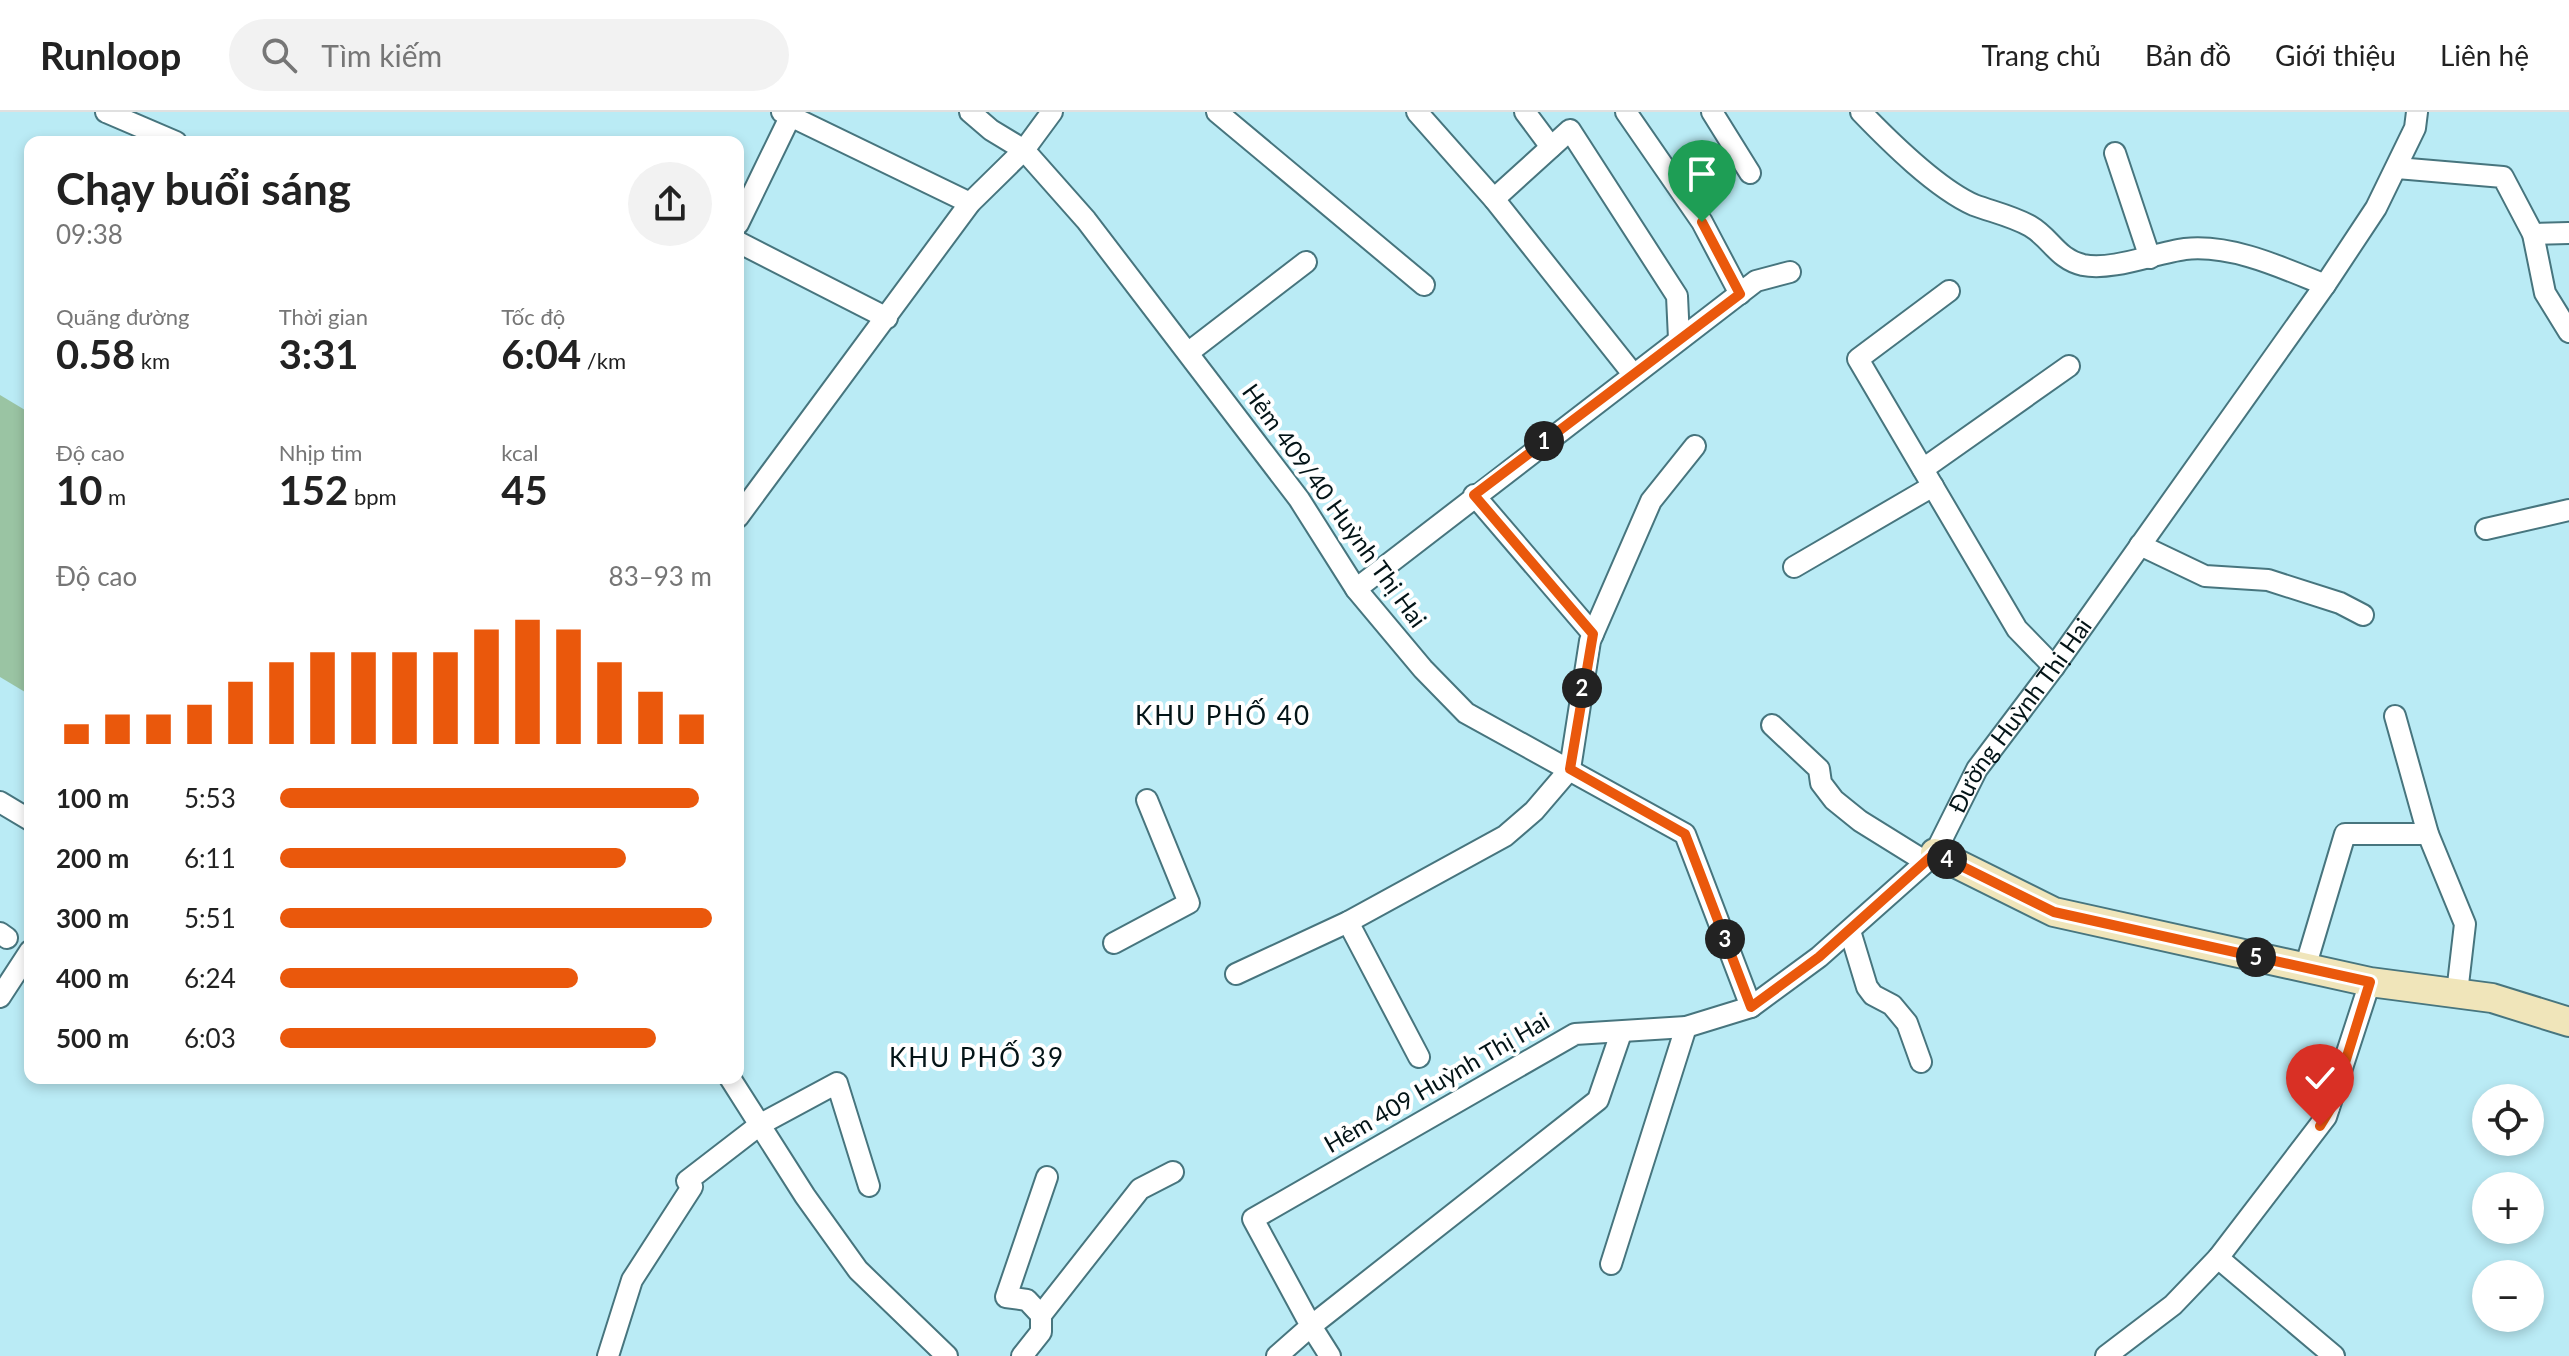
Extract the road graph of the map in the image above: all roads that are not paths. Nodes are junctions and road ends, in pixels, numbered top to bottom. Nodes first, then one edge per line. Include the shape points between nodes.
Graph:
1 (106, 112) edge
2 (970, 112) edge
3 (1052, 112) edge
4 (1217, 112) edge
5 (1417, 112) edge
6 (1525, 112) edge
7 (1626, 112) edge
8 (1861, 112) edge
9 (2417, 112) edge
10 (786, 114) edge
11 (1718, 114) edge
12 (162, 136) edge
13 (1551, 147) junction
14 (1024, 150) junction
15 (2115, 153) dead end
16 (2397, 168) junction
17 (1750, 173) dead end
18 (1494, 199) junction
19 (970, 203) junction
20 (744, 210) edge
21 (2569, 233) edge
22 (2533, 234) junction
23 (744, 245) edge
24 (2150, 258) junction
25 (1306, 262) dead end
26 (1790, 272) dead end
27 (1424, 285) dead end
28 (2325, 285) junction
29 (1949, 291) dead end
30 (1740, 294) junction
31 (887, 318) junction
32 (2569, 332) edge
33 (1679, 339) junction
34 (1189, 352) junction
35 (2069, 366) dead end
36 (1633, 374) junction
37 (1695, 446) dead end
38 (1928, 478) junction
39 (1474, 495) junction
40 (744, 509) edge
41 (2569, 510) edge
42 (2486, 529) dead end
43 (2140, 545) junction
44 (1794, 567) dead end
45 (1356, 589) junction
46 (2363, 615) dead end
47 (1593, 634) junction
48 (2054, 667) junction
49 (2395, 716) dead end
50 (1772, 725) dead end
51 (1570, 769) junction
52 (1147, 800) dead end
53 (0, 802) edge
54 (24, 816) edge
55 (2428, 834) junction
56 (1930, 857) junction
57 (1348, 922) junction
58 (1850, 931) junction
59 (1114, 943) dead end
60 (24, 960) edge
61 (2305, 968) junction
62 (1236, 974) dead end
63 (2370, 982) junction
64 (2457, 993) junction
65 (0, 997) edge
66 (1751, 1007) junction
67 (2569, 1022) edge
68 (1686, 1027) junction
69 (1621, 1033) junction
70 (1419, 1057) dead end
71 (1921, 1062) dead end
72 (734, 1084) edge
73 (761, 1124) junction
74 (1173, 1172) dead end
75 (1047, 1177) dead end
76 (869, 1186) dead end
77 (2218, 1258) junction
78 (1611, 1264) dead end
79 (1041, 1315) junction
80 (1311, 1326) junction
81 (608, 1356) edge
82 (947, 1356) edge
83 (1022, 1356) edge
84 (1277, 1356) edge
85 (1330, 1356) edge
86 (2106, 1356) edge
87 (2334, 1356) edge

1 - 12 street
2 - 14 street, Hẻm 409/40 Huỳnh Thị Hai
3 - 14 street
4 - 27 street
5 - 18 street
6 - 13 street
7 - 30 street via 1702,222
8 - 24 street via 1914,162 1971,204 2034,228 2058,255 2085,266
9 - 16 street, Đường Huỳnh Thị Hai
10 - 19 street
10 - 20 street
11 - 17 street
13 - 18 street
13 - 33 street via 1570,130 1677,296
14 - 19 street
14 - 34 street, Hẻm 409/40 Huỳnh Thị Hai
15 - 24 street
16 - 22 street via 2503,177
16 - 28 street, Đường Huỳnh Thị Hai
18 - 36 street
19 - 31 street
21 - 22 street
22 - 32 street via 2545,293
23 - 31 street
24 - 28 street via 2186,249 2211,250 2271,263
25 - 34 street
26 - 30 street via 1756,281
28 - 43 street, Đường Huỳnh Thị Hai
29 - 38 street via 1858,359
30 - 33 street
31 - 40 street
33 - 36 street
34 - 45 street, Hẻm 409/40 Huỳnh Thị Hai via 1299,499
35 - 38 street
36 - 39 street
37 - 47 street via 1651,501
38 - 44 street
38 - 48 street via 2017,629
39 - 45 street
39 - 47 street
41 - 42 street
43 - 46 street via 2205,576 2268,580
43 - 48 street, Đường Huỳnh Thị Hai
45 - 51 street, Hẻm 409/40 Huỳnh Thị Hai via 1466,713
47 - 51 street
48 - 56 street, Đường Huỳnh Thị Hai via 1977,769
49 - 55 street
50 - 56 street via 1819,769 1821,783 1834,800 1860,821
51 - 57 street via 1505,836
51 - 66 street, Hẻm 409/40 Huỳnh Thị Hai via 1685,834
52 - 59 street via 1189,903
53 - 54 street
55 - 61 street via 2345,834
55 - 64 street via 2465,924
56 - 58 street, Hẻm 409 Huỳnh Thị Hai
56 - 61 street via 2054,912
57 - 62 street
57 - 70 street
58 - 66 street, Hẻm 409 Huỳnh Thị Hai
58 - 71 street via 1867,987 1907,1023
60 - 65 street
61 - 63 street
63 - 64 street
63 - 77 street via 2326,1117
64 - 67 street
66 - 68 street, Hẻm 409 Huỳnh Thị Hai
68 - 69 street, Hẻm 409 Huỳnh Thị Hai
68 - 78 street
69 - 80 street via 1598,1100
69 - 80 street, Hẻm 409 Huỳnh Thị Hai via 1575,1034 1253,1219
72 - 73 street
73 - 76 street via 837,1083
73 - 81 street via 687,1181 692,1187 632,1280
73 - 82 street via 858,1270
74 - 79 street via 1140,1189
75 - 79 street via 1006,1297 1027,1300
77 - 86 street via 2173,1305
77 - 87 street
79 - 83 street via 1041,1332
80 - 84 street
80 - 85 street

